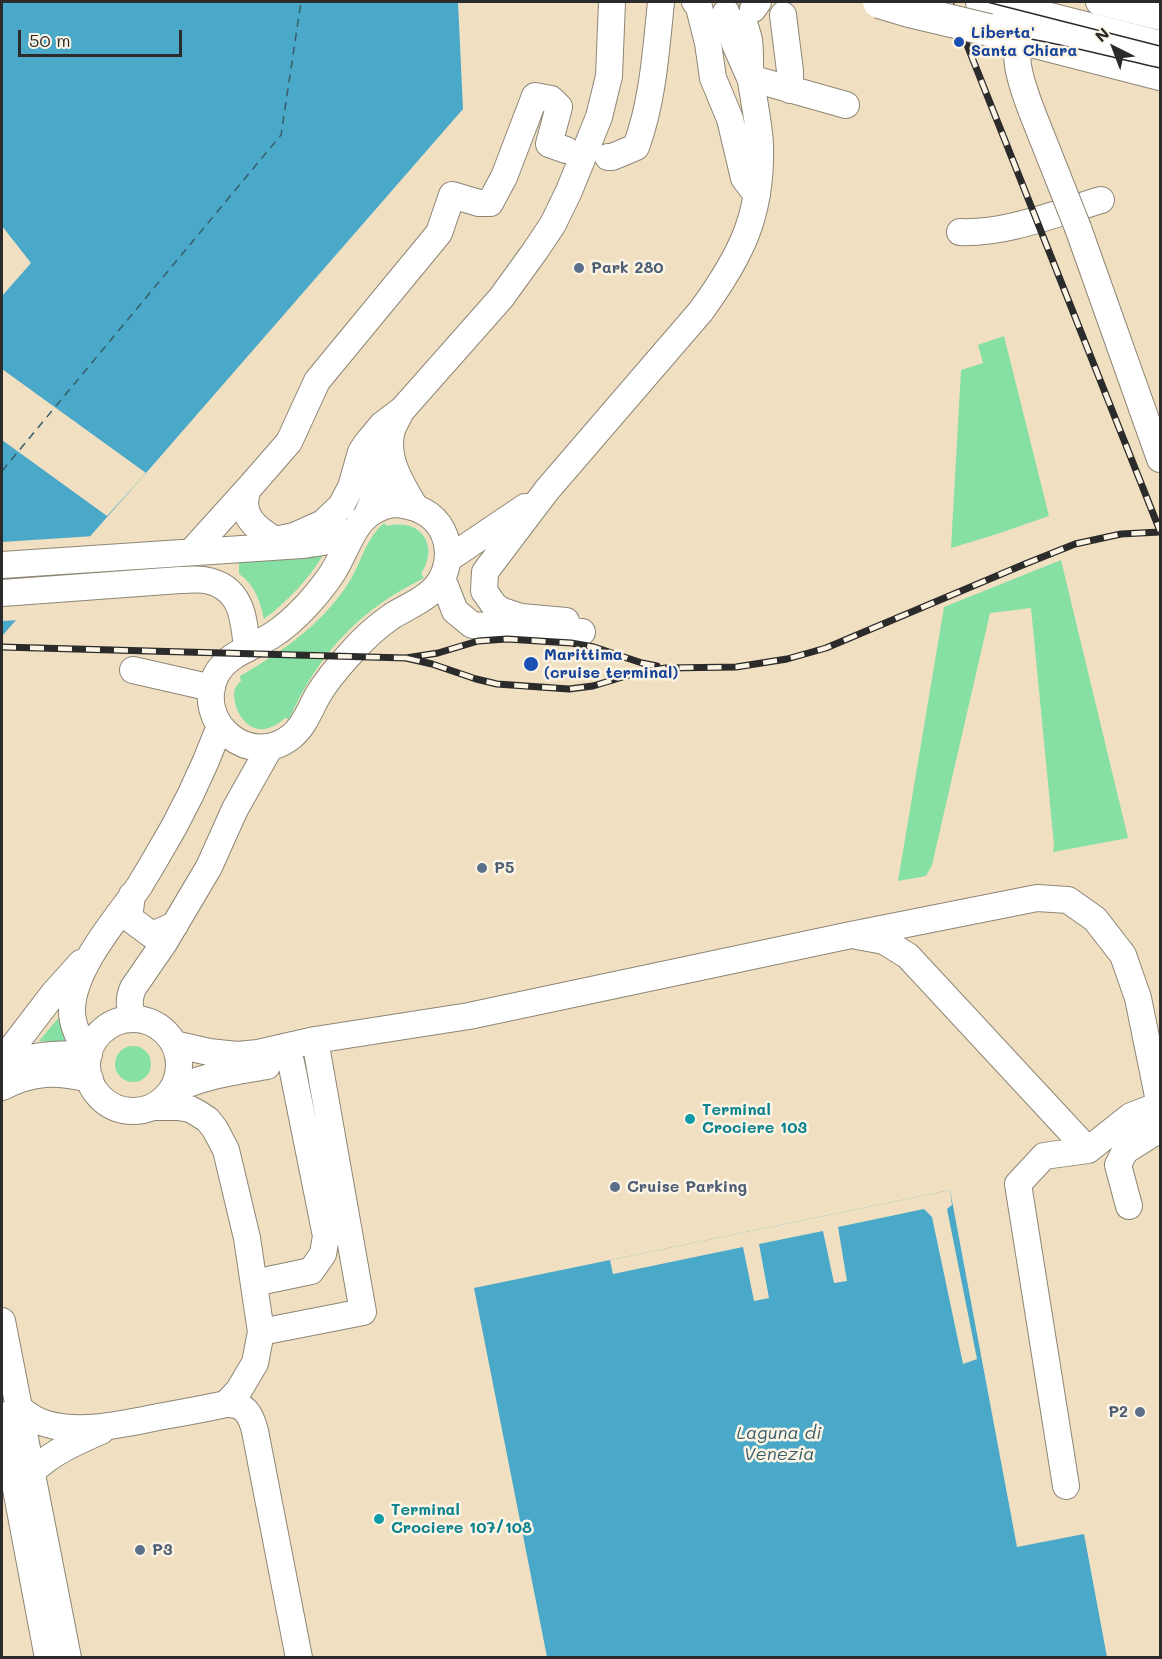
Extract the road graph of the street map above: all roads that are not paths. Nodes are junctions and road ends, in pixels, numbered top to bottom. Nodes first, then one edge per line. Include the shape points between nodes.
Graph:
1 (612, 2) edge
2 (661, 2) edge
3 (695, 2) edge
4 (879, 2) edge
5 (1099, 2) edge
6 (745, 11) tunnel mouth
7 (783, 15) dead end
8 (998, 17) edge
9 (1161, 17) edge
10 (1161, 47) edge
11 (1161, 74) edge
12 (750, 78) junction
13 (790, 90) junction
14 (846, 105) dead end
15 (557, 147) dead end
16 (608, 157) dead end
17 (757, 195) junction
18 (1101, 200) dead end
19 (960, 232) dead end
20 (402, 410) junction
21 (390, 452) junction
22 (1161, 459) edge
23 (248, 489) junction
24 (547, 490) junction
25 (416, 507) junction
26 (360, 522) junction
27 (268, 543) junction
28 (186, 552) junction
29 (2, 565) edge
30 (445, 568) junction
31 (2, 593) edge
32 (247, 649) junction
33 (133, 670) dead end
34 (212, 688) junction
35 (220, 726) junction
36 (270, 747) junction
37 (132, 895) junction
38 (175, 925) junction
39 (850, 935) junction
40 (93, 949) junction
41 (134, 1019) junction
42 (174, 1044) junction
43 (316, 1048) junction
44 (2, 1061) edge
45 (291, 1062) junction
46 (89, 1067) junction
47 (2, 1068) edge
48 (2, 1087) edge
49 (163, 1099) junction
50 (1160, 1105) edge
51 (1161, 1129) edge
52 (1088, 1150) junction
53 (1129, 1206) dead end
54 (254, 1283) junction
55 (2, 1321) edge
56 (261, 1332) junction
57 (226, 1404) junction
58 (10, 1411) edge
59 (112, 1426) junction
60 (32, 1472) junction
61 (1066, 1486) dead end
62 (16, 1495) junction
63 (48, 1658) edge
64 (68, 1658) edge
65 (299, 1658) edge

1 - 20 street via 609,76 599,117 553,224 513,284
2 - 16 street via 643,129 636,147
3 - 17 street via 713,78 730,119 744,178
4 - 8 main road, bridge via 909,11
5 - 9 street
6 - 12 street
7 - 13 street
8 - 10 main road
8 - 11 main road
8 - 22 street, bridge
12 - 13 street
12 - 17 street via 760,143
13 - 14 street
15 - 23 street via 559,106 551,99 535,96 490,203 452,195 439,233 317,381 289,442
17 - 24 street via 747,233 721,283
18 - 19 street via 1006,227
20 - 21 street via 392,429
20 - 27 street via 382,425 361,452 346,499 332,515 310,530
21 - 25 street via 397,474
21 - 26 street via 377,491
23 - 27 street via 244,498 248,515
23 - 28 street
24 - 30 street
24 - 30 street via 485,572 484,591 500,610 574,627 472,625 455,611
25 - 26 street via 393,504 377,508
25 - 30 street via 440,527 447,544
26 - 27 street via 342,537 317,543
26 - 32 street via 333,572 301,612
27 - 28 street
28 - 29 street
30 - 36 street via 430,593 364,638 330,677 299,729 286,741
31 - 32 street via 204,580 221,586 237,601 243,615
32 - 34 street via 223,665
33 - 34 street
34 - 35 street via 212,710
35 - 36 street via 245,745
35 - 37 street via 177,820
36 - 38 street
37 - 38 street via 129,918 152,935
37 - 40 street
38 - 41 street via 129,996
39 - 43 street
39 - 50 street via 1037,898 1068,900 1095,919 1123,955 1138,998
39 - 52 street via 884,941 908,956
40 - 44 street
40 - 46 street via 72,1008
41 - 42 street via 162,1029
41 - 46 street via 114,1023 98,1036
42 - 43 street via 237,1055
42 - 49 street via 179,1060 176,1084
43 - 45 street
43 - 56 street via 363,1312
45 - 49 street via 205,1077
45 - 54 street via 326,1236 323,1254 311,1271
46 - 47 street via 35,1056
46 - 48 street via 31,1075
46 - 49 street via 96,1093 115,1108 138,1111
49 - 54 street via 208,1120 221,1138 247,1238
50 - 52 street via 1131,1116
51 - 53 street via 1125,1151 1118,1166
52 - 61 street via 1044,1156 1018,1184
54 - 56 street
55 - 58 street
56 - 57 street via 255,1363
57 - 59 street
57 - 65 street via 241,1406 253,1424
58 - 59 street via 64,1427
58 - 60 street
58 - 62 street
59 - 60 street via 71,1444
60 - 62 street
60 - 64 street
62 - 63 street

